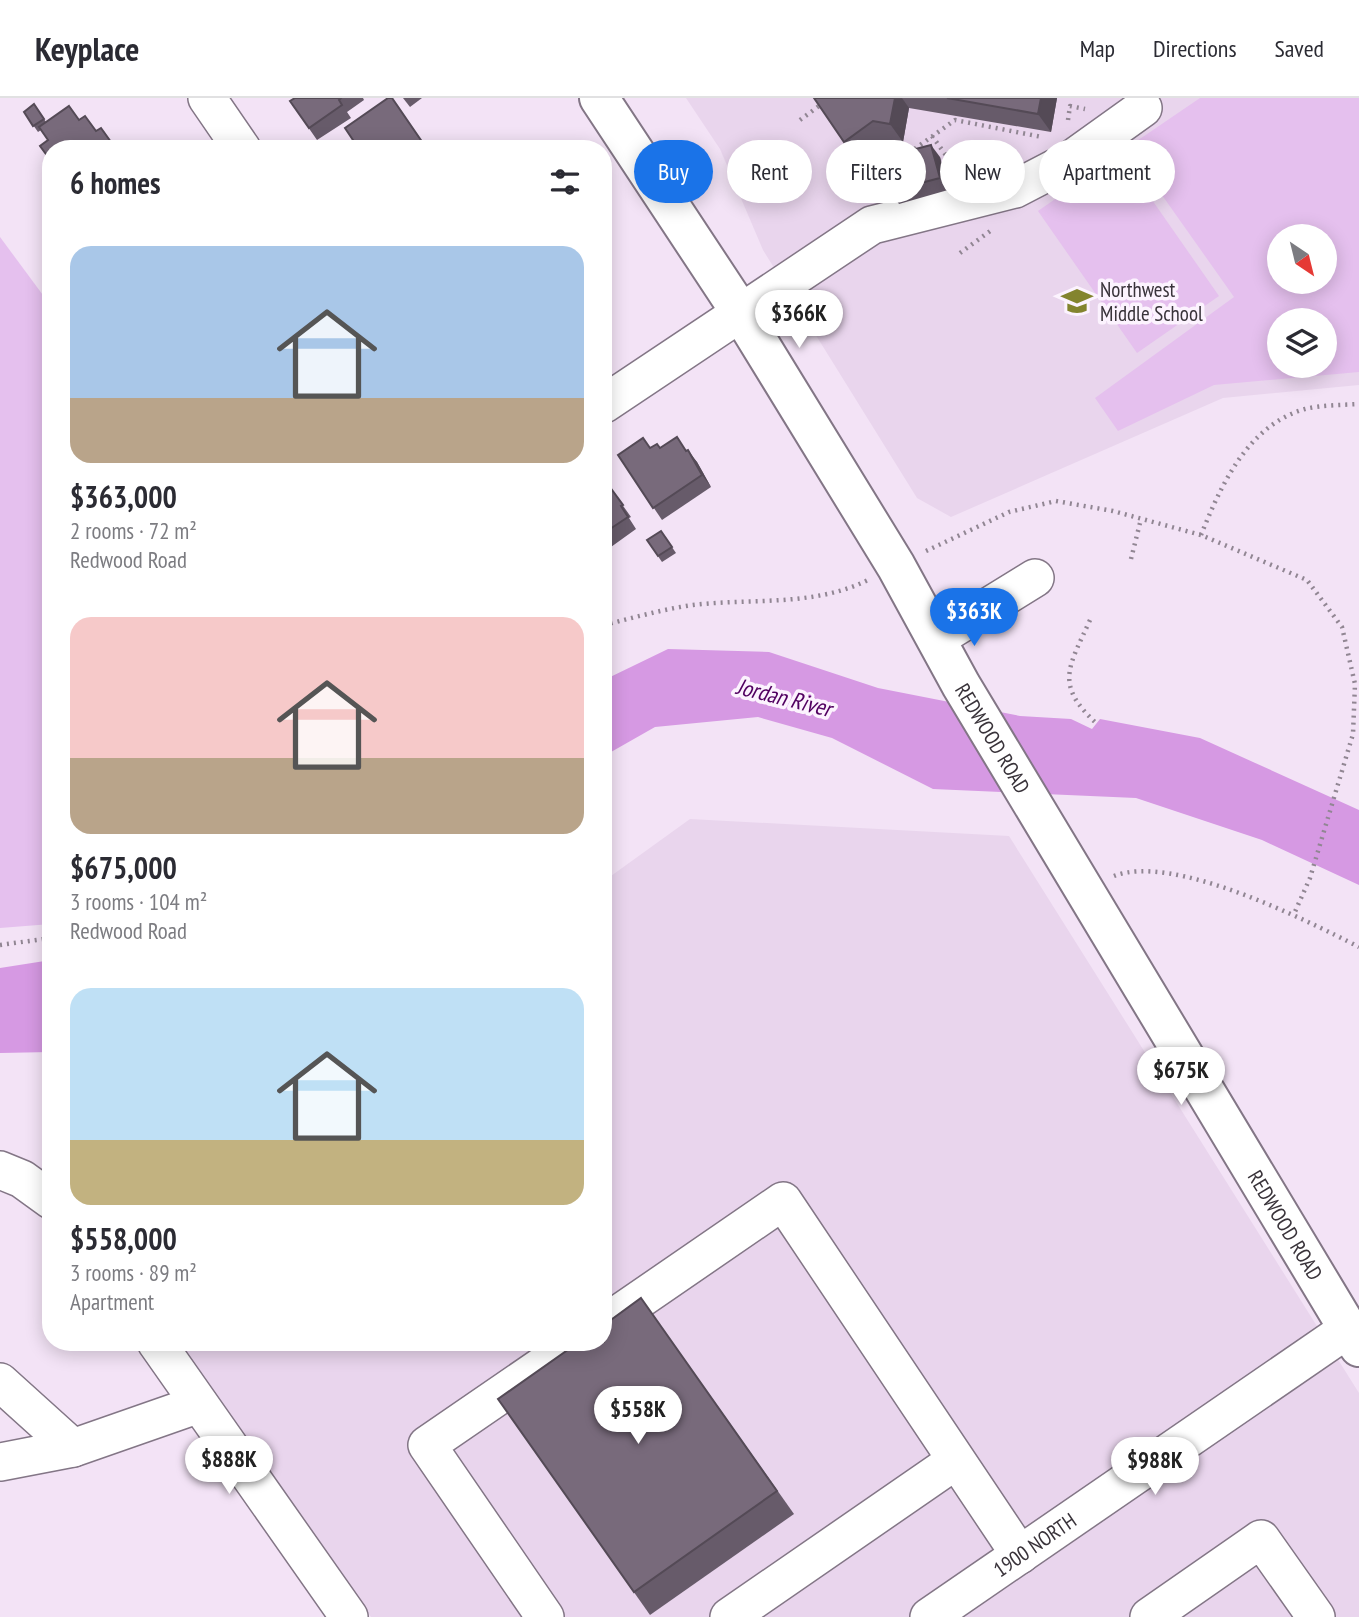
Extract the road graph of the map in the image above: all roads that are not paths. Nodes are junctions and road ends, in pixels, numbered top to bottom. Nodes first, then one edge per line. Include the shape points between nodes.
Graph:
1 (206, 98) edge
2 (599, 98) edge
3 (1143, 108) dead end
4 (236, 140) edge
5 (739, 310) junction
6 (612, 399) edge
7 (1035, 578) dead end
8 (936, 639) junction
9 (0, 1170) edge
10 (42, 1193) edge
11 (612, 1319) edge
12 (1354, 1338) edge
13 (162, 1351) edge
14 (565, 1351) edge
15 (0, 1382) edge
16 (199, 1404) junction
17 (72, 1448) junction
18 (955, 1461) junction
19 (0, 1462) edge
20 (1020, 1555) junction
21 (349, 1617) edge
22 (545, 1617) edge
23 (729, 1617) edge
24 (929, 1617) edge
25 (1149, 1617) edge
26 (1316, 1617) edge

1 - 4 street
2 - 5 main road, REDWOOD ROAD
3 - 5 street via 1069,161 1015,189 872,225
5 - 6 street
5 - 8 main road, REDWOOD ROAD via 897,566
7 - 8 street
8 - 12 main road, REDWOOD ROAD
9 - 10 street
11 - 18 street via 783,1201
12 - 20 street, 1900 NORTH
13 - 16 street
14 - 22 street via 427,1445
15 - 17 street
16 - 17 street
16 - 21 street
17 - 19 street
18 - 20 street
18 - 23 street
20 - 24 street, 1900 NORTH
25 - 26 street via 1261,1539

